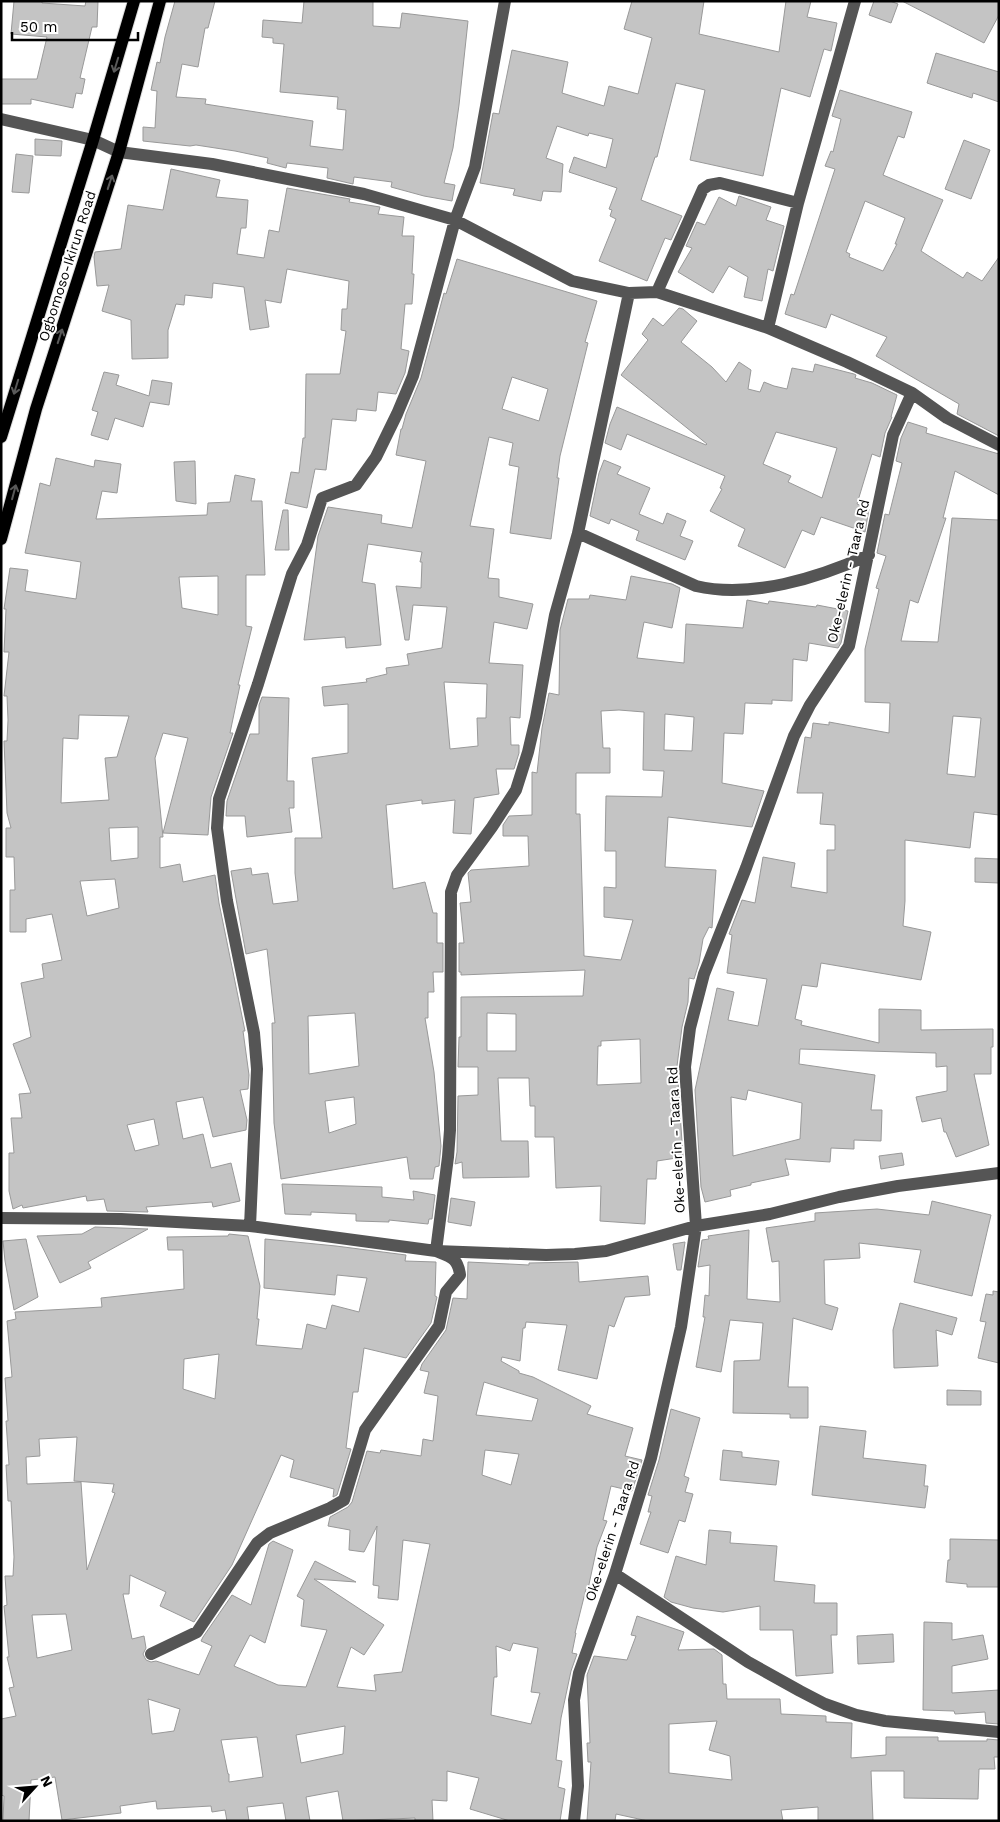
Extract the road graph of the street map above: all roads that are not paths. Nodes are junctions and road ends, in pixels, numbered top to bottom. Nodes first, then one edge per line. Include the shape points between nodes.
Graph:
1 (134, 1) edge
2 (160, 1) edge
3 (505, 1) edge
4 (855, 1) edge
5 (1, 119) edge
6 (93, 140) junction
7 (119, 152) junction
8 (798, 203) junction
9 (455, 220) junction
10 (657, 292) junction
11 (629, 293) junction
12 (768, 328) junction
13 (912, 393) junction
14 (1, 437) edge
15 (999, 445) edge
16 (578, 532) junction
17 (1, 539) edge
18 (869, 555) junction
19 (999, 1173) edge
20 (1, 1218) edge
21 (250, 1226) junction
22 (696, 1226) junction
23 (436, 1251) junction
24 (615, 1574) junction
25 (151, 1654) dead end
26 (999, 1732) edge
27 (574, 1821) edge

1 -> 6 main road, Ogbomoso-Ikirun Road
2 - 7 main road, Ogbomoso-Ikirun Road
3 - 9 street via 476,167
4 - 8 street
5 - 6 street
6 - 7 street
6 -> 14 main road, Ogbomoso-Ikirun Road
7 - 9 street via 212,164 364,194
17 -> 7 main road, Ogbomoso-Ikirun Road via 36,409
8 - 10 street via 720,184 709,185 703,189
8 - 12 street
9 - 11 street via 572,281
9 - 21 street via 413,376 376,457 356,485 322,498 307,545 292,574 219,799 217,828 227,901 254,1033 257,1069
10 - 11 street
10 - 12 street
11 - 16 street
12 - 13 street
13 - 15 street via 947,418
13 - 18 street, Oke-elerin - Taara Rd via 892,435
16 - 18 street via 696,586 713,590 748,590 813,576
16 - 23 street via 555,615 536,718 516,790 457,875 451,892 450,1130
18 - 22 street, Oke-elerin - Taara Rd via 849,646 810,705 794,736 704,974 690,1028 685,1067
19 - 22 street via 898,1186 770,1214
20 - 21 street via 121,1219
21 - 23 street
22 - 23 street via 606,1251 546,1255
22 - 24 street, Oke-elerin - Taara Rd via 681,1327 654,1449
23 - 25 street via 451,1257 459,1265 460,1275 446,1292 439,1326 365,1430 344,1500 270,1532 257,1543 197,1632
24 - 26 street via 748,1662 825,1704 885,1721
24 - 27 street, Oke-elerin - Taara Rd via 579,1673 574,1700 578,1786

